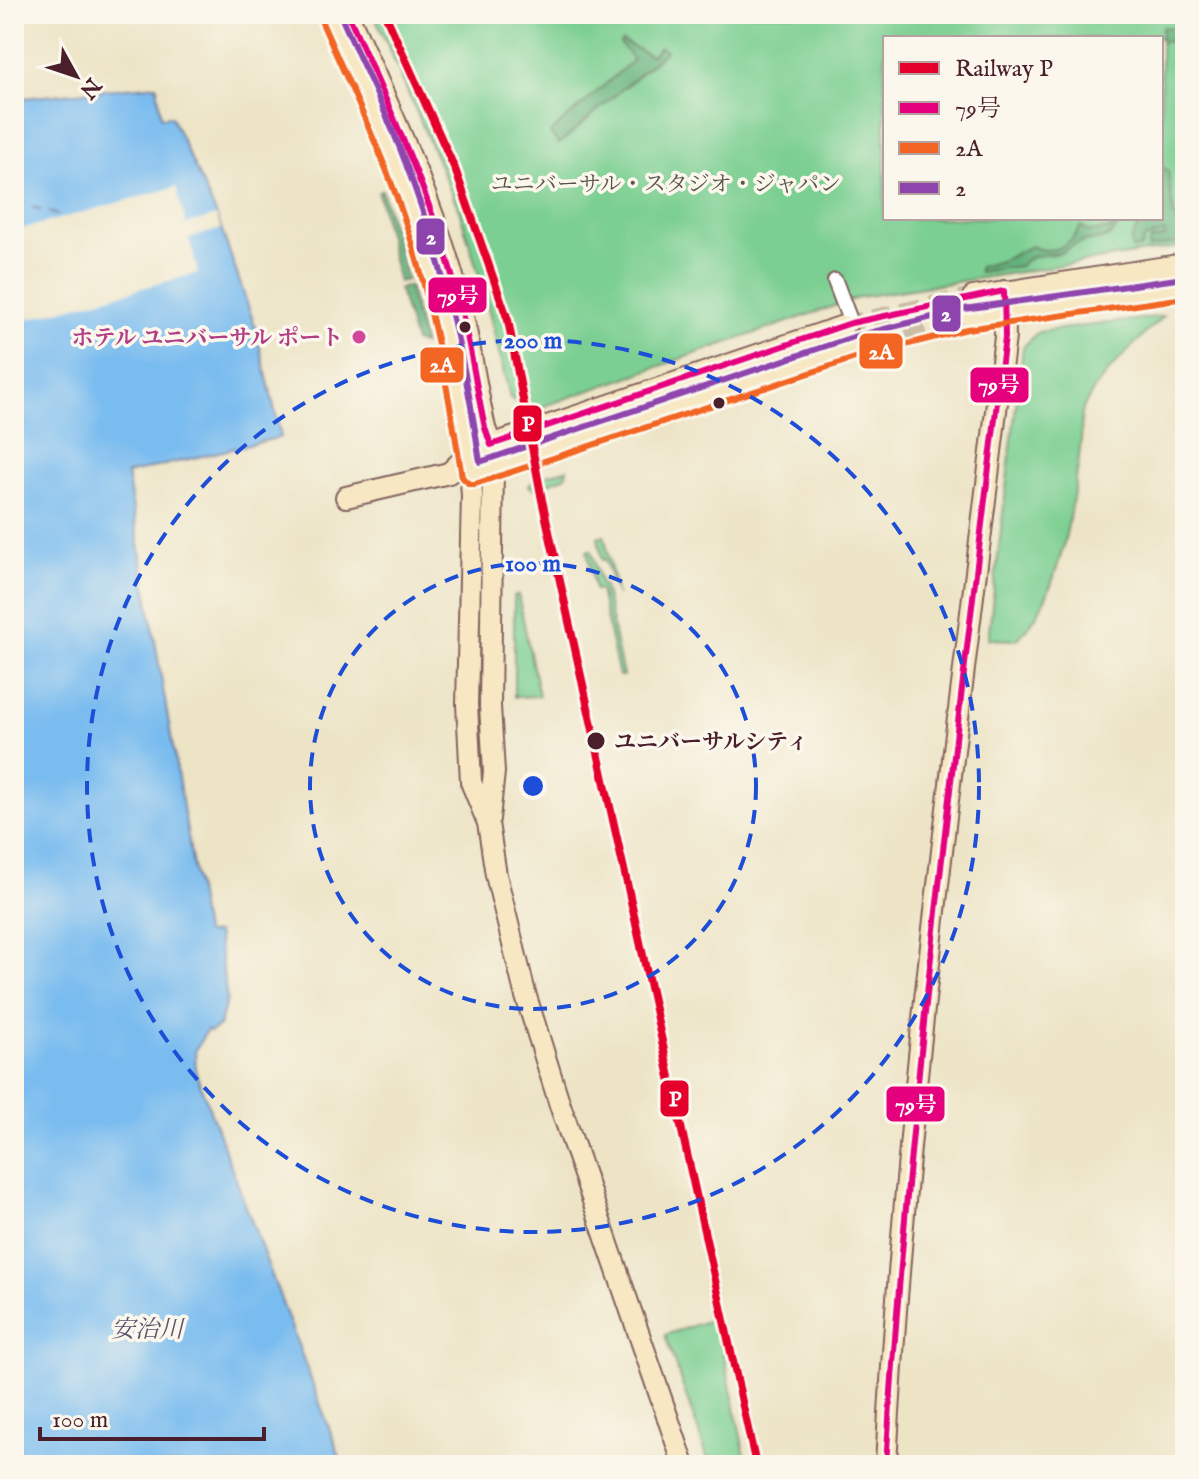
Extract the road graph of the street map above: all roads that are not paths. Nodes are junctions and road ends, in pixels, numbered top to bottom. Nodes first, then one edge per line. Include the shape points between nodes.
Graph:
1 (329, 14) edge
2 (348, 14) edge
3 (1185, 264) edge
4 (835, 281) dead end
5 (1185, 288) edge
6 (1004, 291) junction
7 (973, 297) tunnel mouth
8 (1005, 314) junction
9 (971, 318) tunnel mouth
10 (847, 325) joint
11 (848, 350) tunnel mouth
12 (491, 445) junction
13 (469, 454) junction
14 (493, 468) junction
15 (449, 473) junction
16 (472, 475) junction
17 (346, 497) dead end
18 (488, 823) junction
19 (684, 1465) edge
20 (886, 1465) edge

1 - 13 street via 393,159 426,251
2 - 12 street via 434,220 457,293
3 - 6 street
4 - 10 street
5 - 8 street
6 - 7 street
6 - 8 street
8 - 9 street
8 - 20 street via 903,1211
10 - 12 street
11 - 14 street
12 - 13 street
12 - 14 street
13 - 15 street
13 - 16 street
14 - 16 street
14 - 18 street via 494,772
15 - 16 street
15 - 17 street
16 - 18 street via 469,760 471,782
18 - 19 street via 525,993

